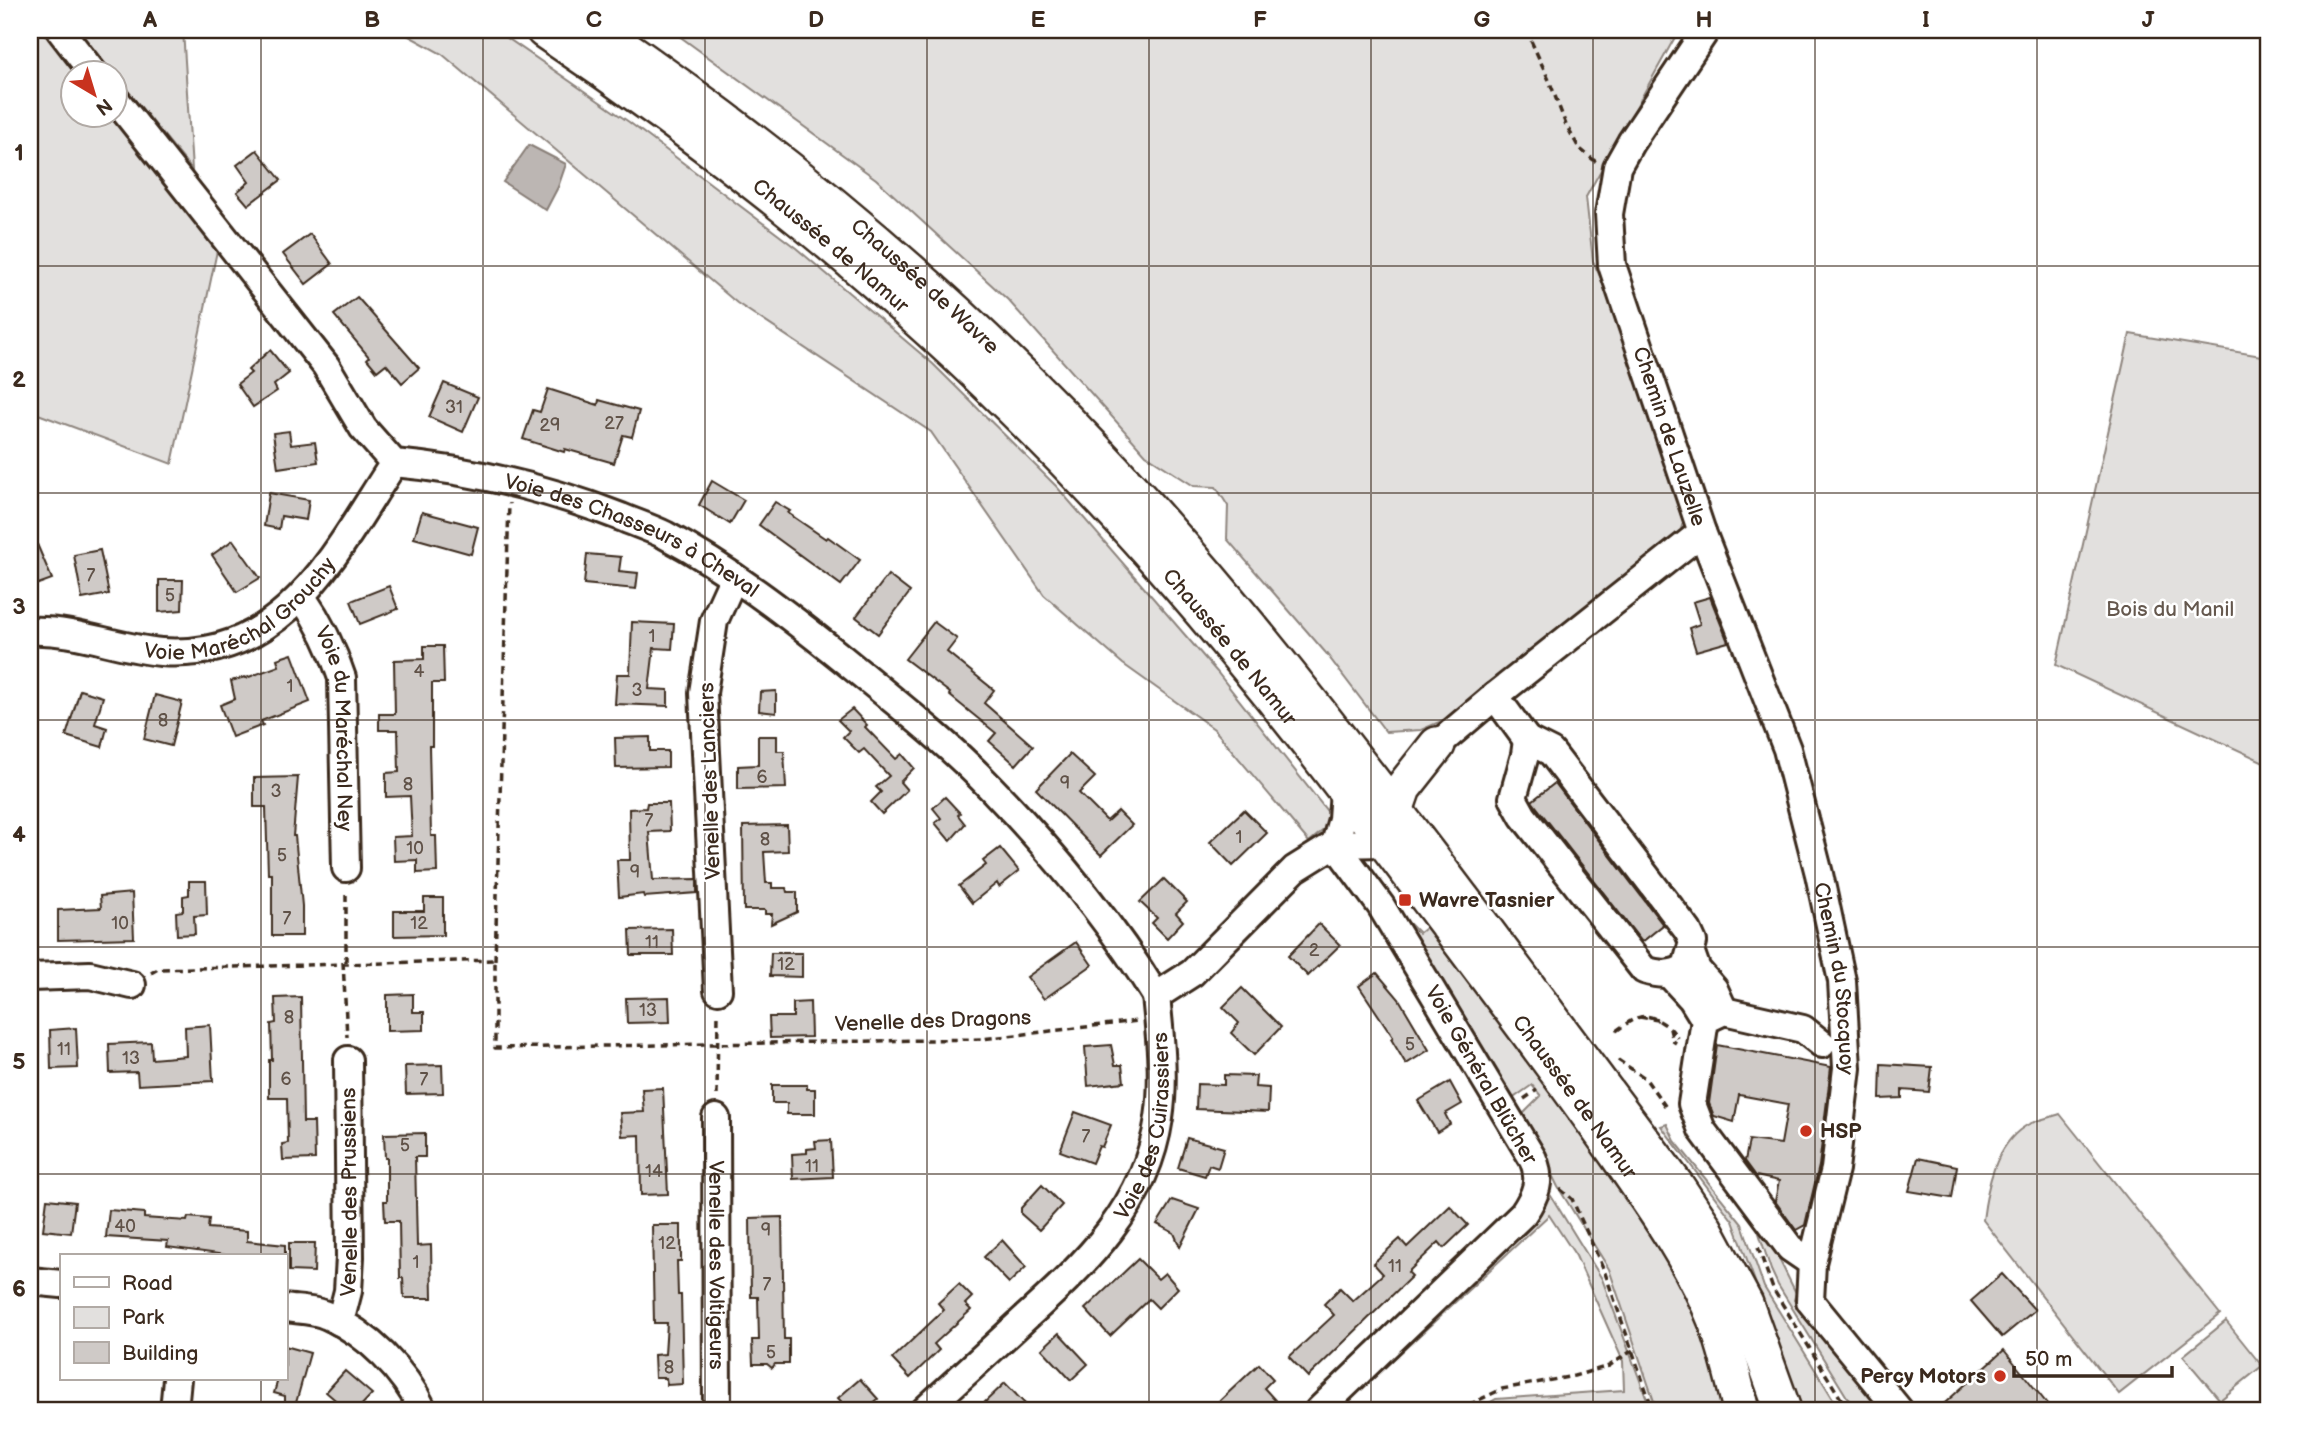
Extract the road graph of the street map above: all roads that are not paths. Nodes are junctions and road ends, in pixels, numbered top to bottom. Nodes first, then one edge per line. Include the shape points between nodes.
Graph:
1 (60, 30) edge
2 (544, 30) edge
3 (599, 30) edge
4 (1706, 30) edge
5 (83, 60) edge
6 (130, 118) edge
7 (394, 463) junction
8 (1702, 532) junction
9 (734, 578) junction
10 (1213, 584) joint
11 (302, 597) junction
12 (30, 631) edge
13 (1495, 695) junction
14 (1527, 740) junction
15 (1437, 746) junction
16 (1354, 780) junction
17 (1390, 827) junction
18 (1335, 844) junction
19 (346, 868) road end
20 (1692, 953) junction
21 (1669, 974) junction
22 (30, 977) edge
23 (132, 985) road end
24 (718, 998) road end
25 (1152, 1008) junction
26 (1715, 1015) junction
27 (1822, 1044) dead end
28 (348, 1060) road end
29 (716, 1107) road end
30 (1812, 1263) junction
31 (30, 1281) edge
32 (60, 1284) edge
33 (287, 1308) edge
34 (340, 1322) junction
35 (177, 1380) edge
36 (174, 1410) edge
37 (423, 1410) edge
38 (717, 1410) edge
39 (925, 1410) edge
40 (1319, 1410) edge
41 (1741, 1410) edge
42 (1783, 1410) edge
43 (1899, 1410) edge

1 - 5 street
2 - 16 main road, Chaussée de Namur via 744,174 943,342 1117,516
3 - 10 main road, Chaussée de Wavre via 705,104 922,282 1065,418
4 - 8 street, Chemin de Lauzelle via 1617,167 1609,214 1612,265
6 - 7 street via 326,366 363,428
7 - 9 street, Voie des Chasseurs à Cheval via 510,480 582,502 664,535
7 - 11 street, Voie Maréchal Grouchy
8 - 13 street, Chemin de Lauzelle
8 - 30 street, Chemin du Stocquoy via 1787,750 1842,981 1847,1068 1835,1169
9 - 24 street, Venelle des Lanciers via 714,621 703,693
9 - 25 street, Voie des Chasseurs à Cheval via 773,603 902,707 991,787 1127,949
10 - 16 main road, Chaussée de Namur
11 - 12 street, Voie Maréchal Grouchy via 258,632 205,650 158,652 75,633
11 - 19 street, Voie du Maréchal Ney via 322,626 342,678
13 - 14 street
13 - 15 street, Chemin de Lauzelle
14 - 20 street via 1551,752 1688,931
14 - 21 street via 1513,798 1523,816 1644,970
15 - 16 main road
15 - 17 main road via 1403,788
16 - 17 main road, Chaussée de Namur
16 - 18 street
17 - 18 street
17 - 41 main road, Chaussée de Namur via 1686,1260 1716,1321
17 - 42 main road, Chaussée de Namur via 1619,1109 1703,1226 1745,1304
18 - 25 street via 1295,869
18 - 40 street, Voie Général Blücher via 1381,906 1533,1159 1538,1180 1523,1214
20 - 21 street via 1686,967
20 - 26 street via 1698,970 1714,989
21 - 26 street
22 - 23 street via 90,975
25 - 39 street, Voie des Cuirassiers via 1161,1062 1159,1117 1141,1182 1097,1250
26 - 27 street via 1803,1029
26 - 30 street via 1692,1104 1702,1130 1790,1248
28 - 34 street, Venelle des Prussiens via 350,1257
29 - 38 street, Venelle des Voltigeurs
30 - 43 street, Chemin du Stocquoy via 1810,1301
31 - 32 street
33 - 34 street via 326,1314
34 - 37 street via 391,1362
35 - 36 street

